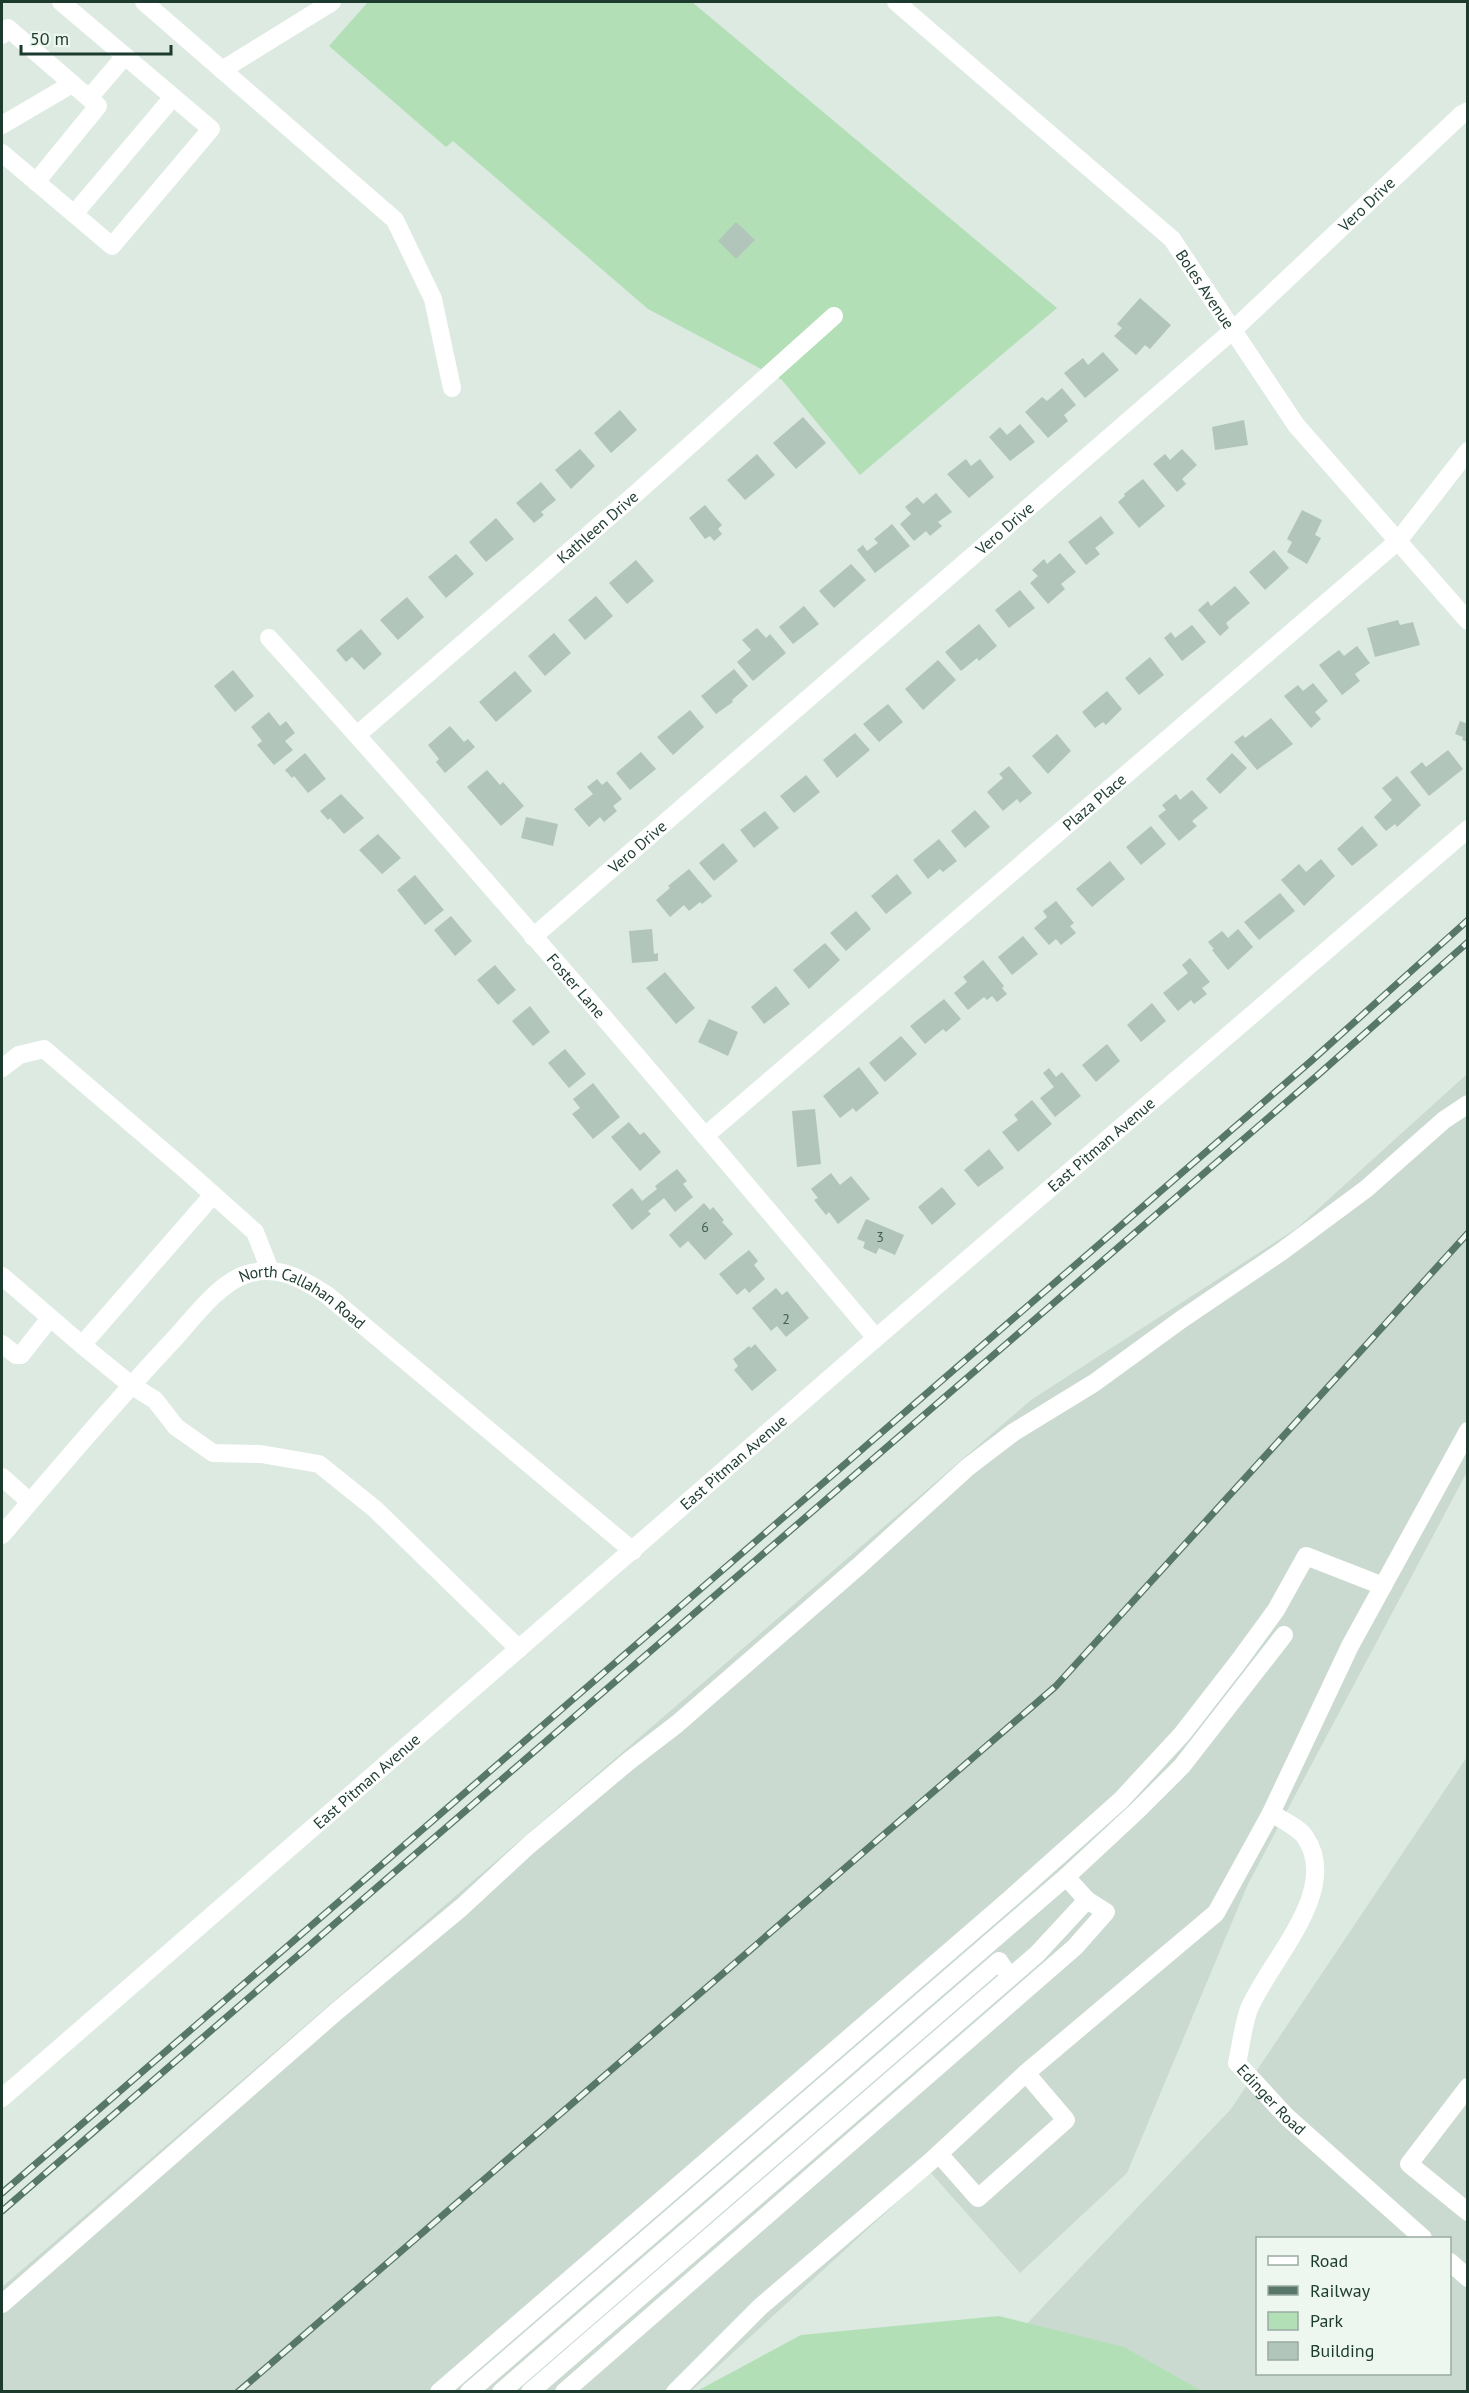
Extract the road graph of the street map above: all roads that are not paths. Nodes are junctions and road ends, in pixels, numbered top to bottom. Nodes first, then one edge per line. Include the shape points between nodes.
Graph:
1 (61, 2) edge
2 (144, 2) edge
3 (332, 2) edge
4 (896, 2) edge
5 (2, 35) edge
6 (125, 56) junction
7 (222, 70) junction
8 (72, 84) junction
9 (173, 97) junction
10 (89, 98) junction
11 (1467, 111) edge
12 (2, 125) edge
13 (2, 153) edge
14 (36, 182) junction
15 (74, 214) junction
16 (834, 316) dead end
17 (1232, 331) junction
18 (452, 388) dead end
19 (1467, 452) edge
20 (1398, 540) junction
21 (1467, 621) edge
22 (269, 638) dead end
23 (357, 735) junction
24 (1467, 829) edge
25 (533, 937) junction
26 (2, 1068) edge
27 (1467, 1104) edge
28 (705, 1136) junction
29 (212, 1196) junction
30 (270, 1270) junction
31 (2, 1276) edge
32 (50, 1318) junction
33 (876, 1338) junction
34 (2, 1344) edge
35 (82, 1346) junction
36 (131, 1385) junction
37 (1467, 1431) edge
38 (2, 1477) edge
39 (30, 1502) junction
40 (2, 1535) edge
41 (633, 1551) junction
42 (1383, 1586) junction
43 (1284, 1635) dead end
44 (519, 1649) junction
45 (1271, 1813) junction
46 (1066, 1877) junction
47 (1087, 1900) junction
48 (1010, 1977) junction
49 (1026, 2073) junction
50 (1467, 2087) edge
51 (2, 2098) edge
52 (939, 2154) junction
53 (1467, 2212) edge
54 (1422, 2237) edge
55 (1451, 2264) edge
56 (1467, 2278) edge
57 (2, 2304) edge
58 (439, 2391) edge
59 (469, 2391) edge
60 (501, 2391) edge
61 (530, 2391) edge
62 (564, 2391) edge
63 (675, 2391) edge

1 - 6 street
2 - 7 street
3 - 7 street
4 - 17 street, Boles Avenue via 1172,239
5 - 8 street via 8,28
6 - 9 street
6 - 10 street
7 - 18 street via 395,220 433,298
8 - 10 street
8 - 12 street
9 - 15 street
9 - 15 street via 211,129 112,246
10 - 14 street via 99,106
11 - 17 street, Vero Drive
13 - 14 street
14 - 15 street
16 - 23 street, Kathleen Drive
17 - 20 street, Boles Avenue via 1296,425
17 - 25 street, Vero Drive
19 - 20 street, Plaza Place
20 - 21 street, Boles Avenue
20 - 28 street, Plaza Place
22 - 23 street, Foster Lane
23 - 25 street, Foster Lane
24 - 33 street, East Pitman Avenue
25 - 28 street, Foster Lane
26 - 29 street via 19,1055 44,1049
27 - 57 street via 1366,1189 1281,1252 968,1467 677,1724 529,1845
28 - 33 street, Foster Lane
29 - 30 street via 255,1232
29 - 35 street
30 - 36 street, North Callahan Road via 245,1275 219,1291
30 - 41 street, North Callahan Road via 306,1281 327,1295
31 - 32 street
32 - 34 street via 21,1355
32 - 35 street
33 - 41 street, East Pitman Avenue
35 - 36 street
36 - 39 street, North Callahan Road
36 - 44 street via 155,1400 176,1427 213,1453 261,1454 319,1464 375,1509
37 - 42 street
38 - 39 street
39 - 40 street, North Callahan Road
41 - 44 street, East Pitman Avenue
42 - 45 street via 1350,1646
42 - 58 street via 1306,1556 1276,1610 1238,1662 1182,1734 1121,1800
43 - 46 street via 1182,1766
44 - 51 street, East Pitman Avenue
45 - 49 street via 1205,1924
45 - 54 street, Edinger Road via 1305,1837 1316,1875 1312,1898 1249,2009 1237,2063 1287,2117
46 - 47 street
46 - 59 street
47 - 48 street
47 - 62 street via 1106,1912 1075,1947
48 - 60 street via 999,1961
48 - 61 street
49 - 52 street
49 - 52 street via 1066,2120 978,2198
50 - 53 street via 1409,2164
52 - 63 street via 760,2307
55 - 56 street

